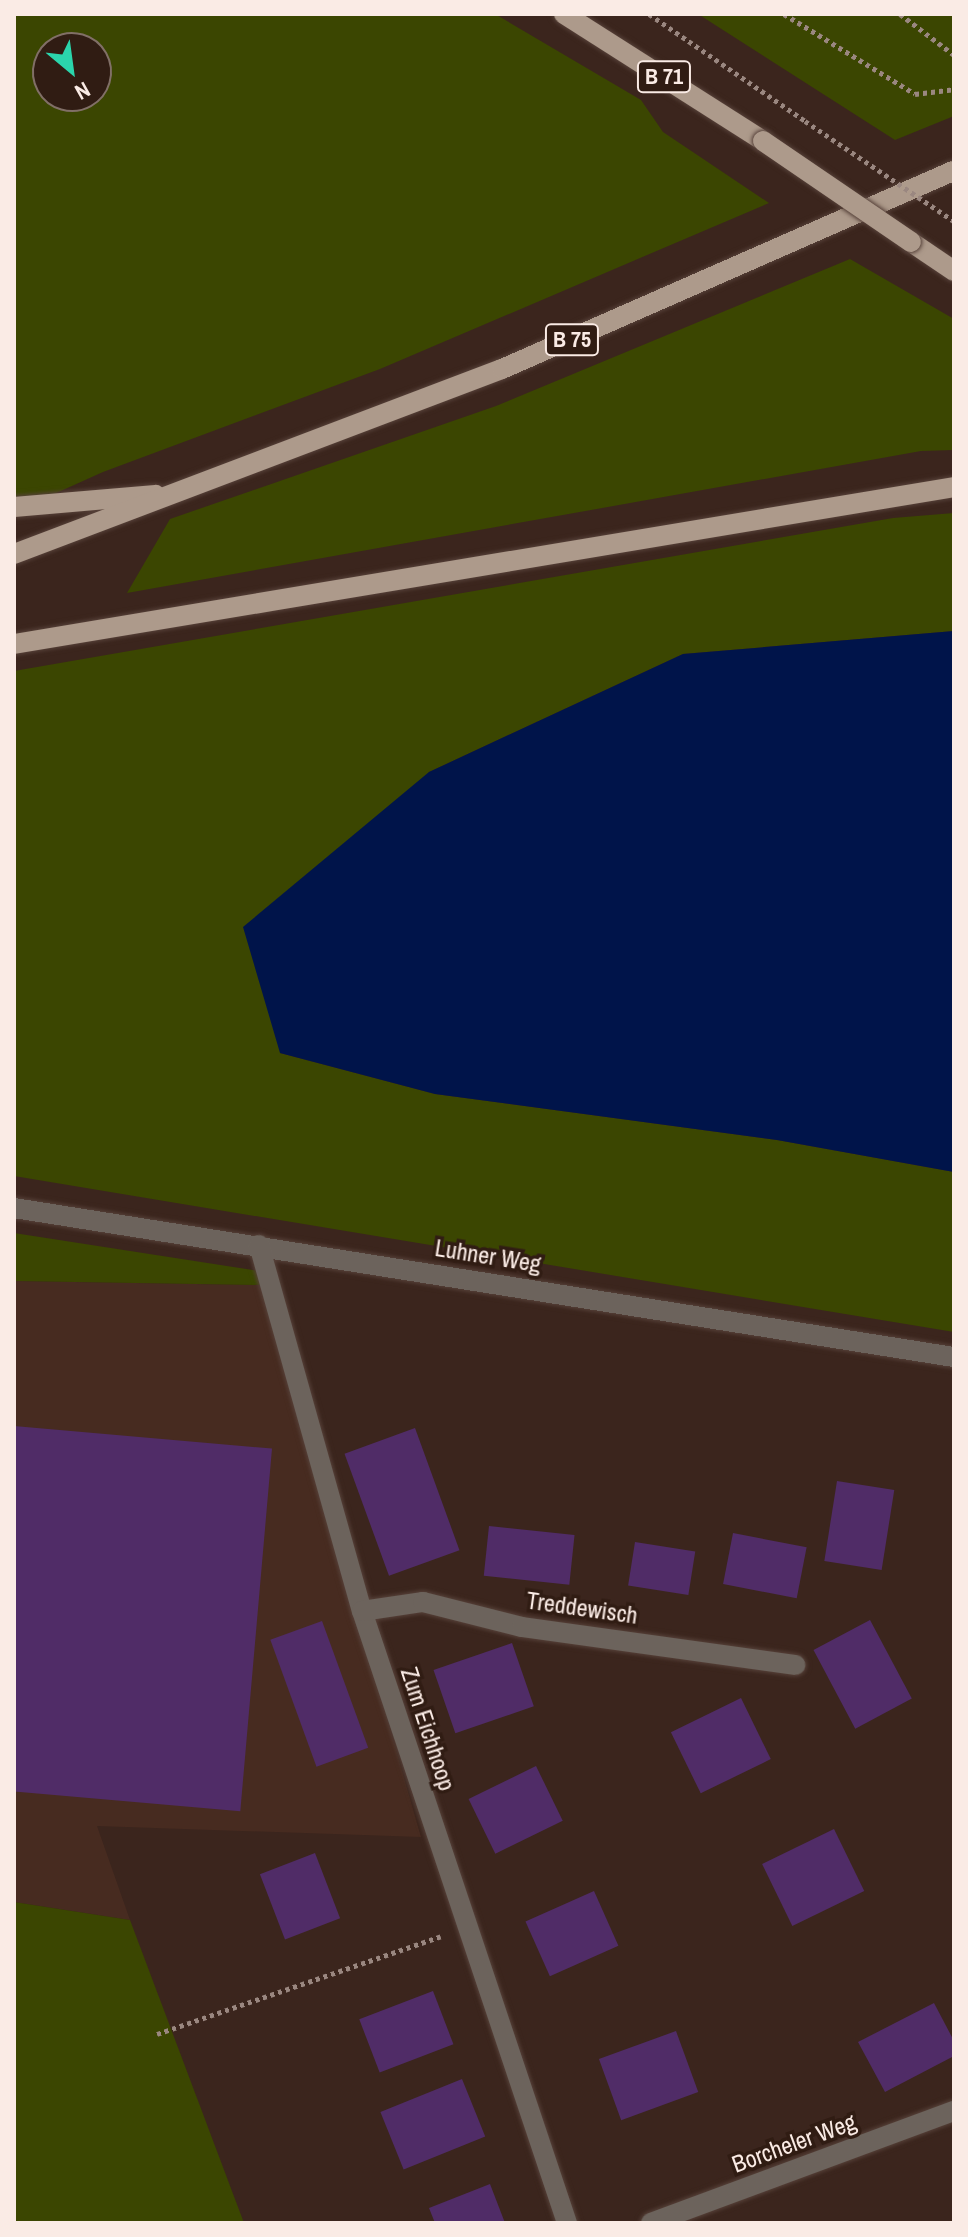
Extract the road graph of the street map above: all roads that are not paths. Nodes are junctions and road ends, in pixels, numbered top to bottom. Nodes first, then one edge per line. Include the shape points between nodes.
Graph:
1 (564, 14) edge
2 (954, 171) edge
3 (954, 271) edge
4 (954, 487) edge
5 (183, 493) junction
6 (14, 507) edge
7 (14, 554) edge
8 (14, 644) edge
9 (14, 1208) edge
10 (259, 1245) junction
11 (954, 1357) edge
12 (362, 1611) junction
13 (795, 1665) dead end
14 (954, 2111) edge
15 (567, 2223) edge
16 (651, 2223) edge

1 - 3 main road, B 71, bridge
2 - 5 main road, B 75 via 516,363
4 - 8 main road
5 - 6 main road
5 - 7 main road, B 75
9 - 10 street, Luhner Weg
10 - 11 street, Luhner Weg
10 - 12 street, Zum Eichhoop
12 - 13 street, Treddewisch via 423,1602 522,1627
12 - 15 street, Zum Eichhoop
14 - 16 street, Borcheler Weg

